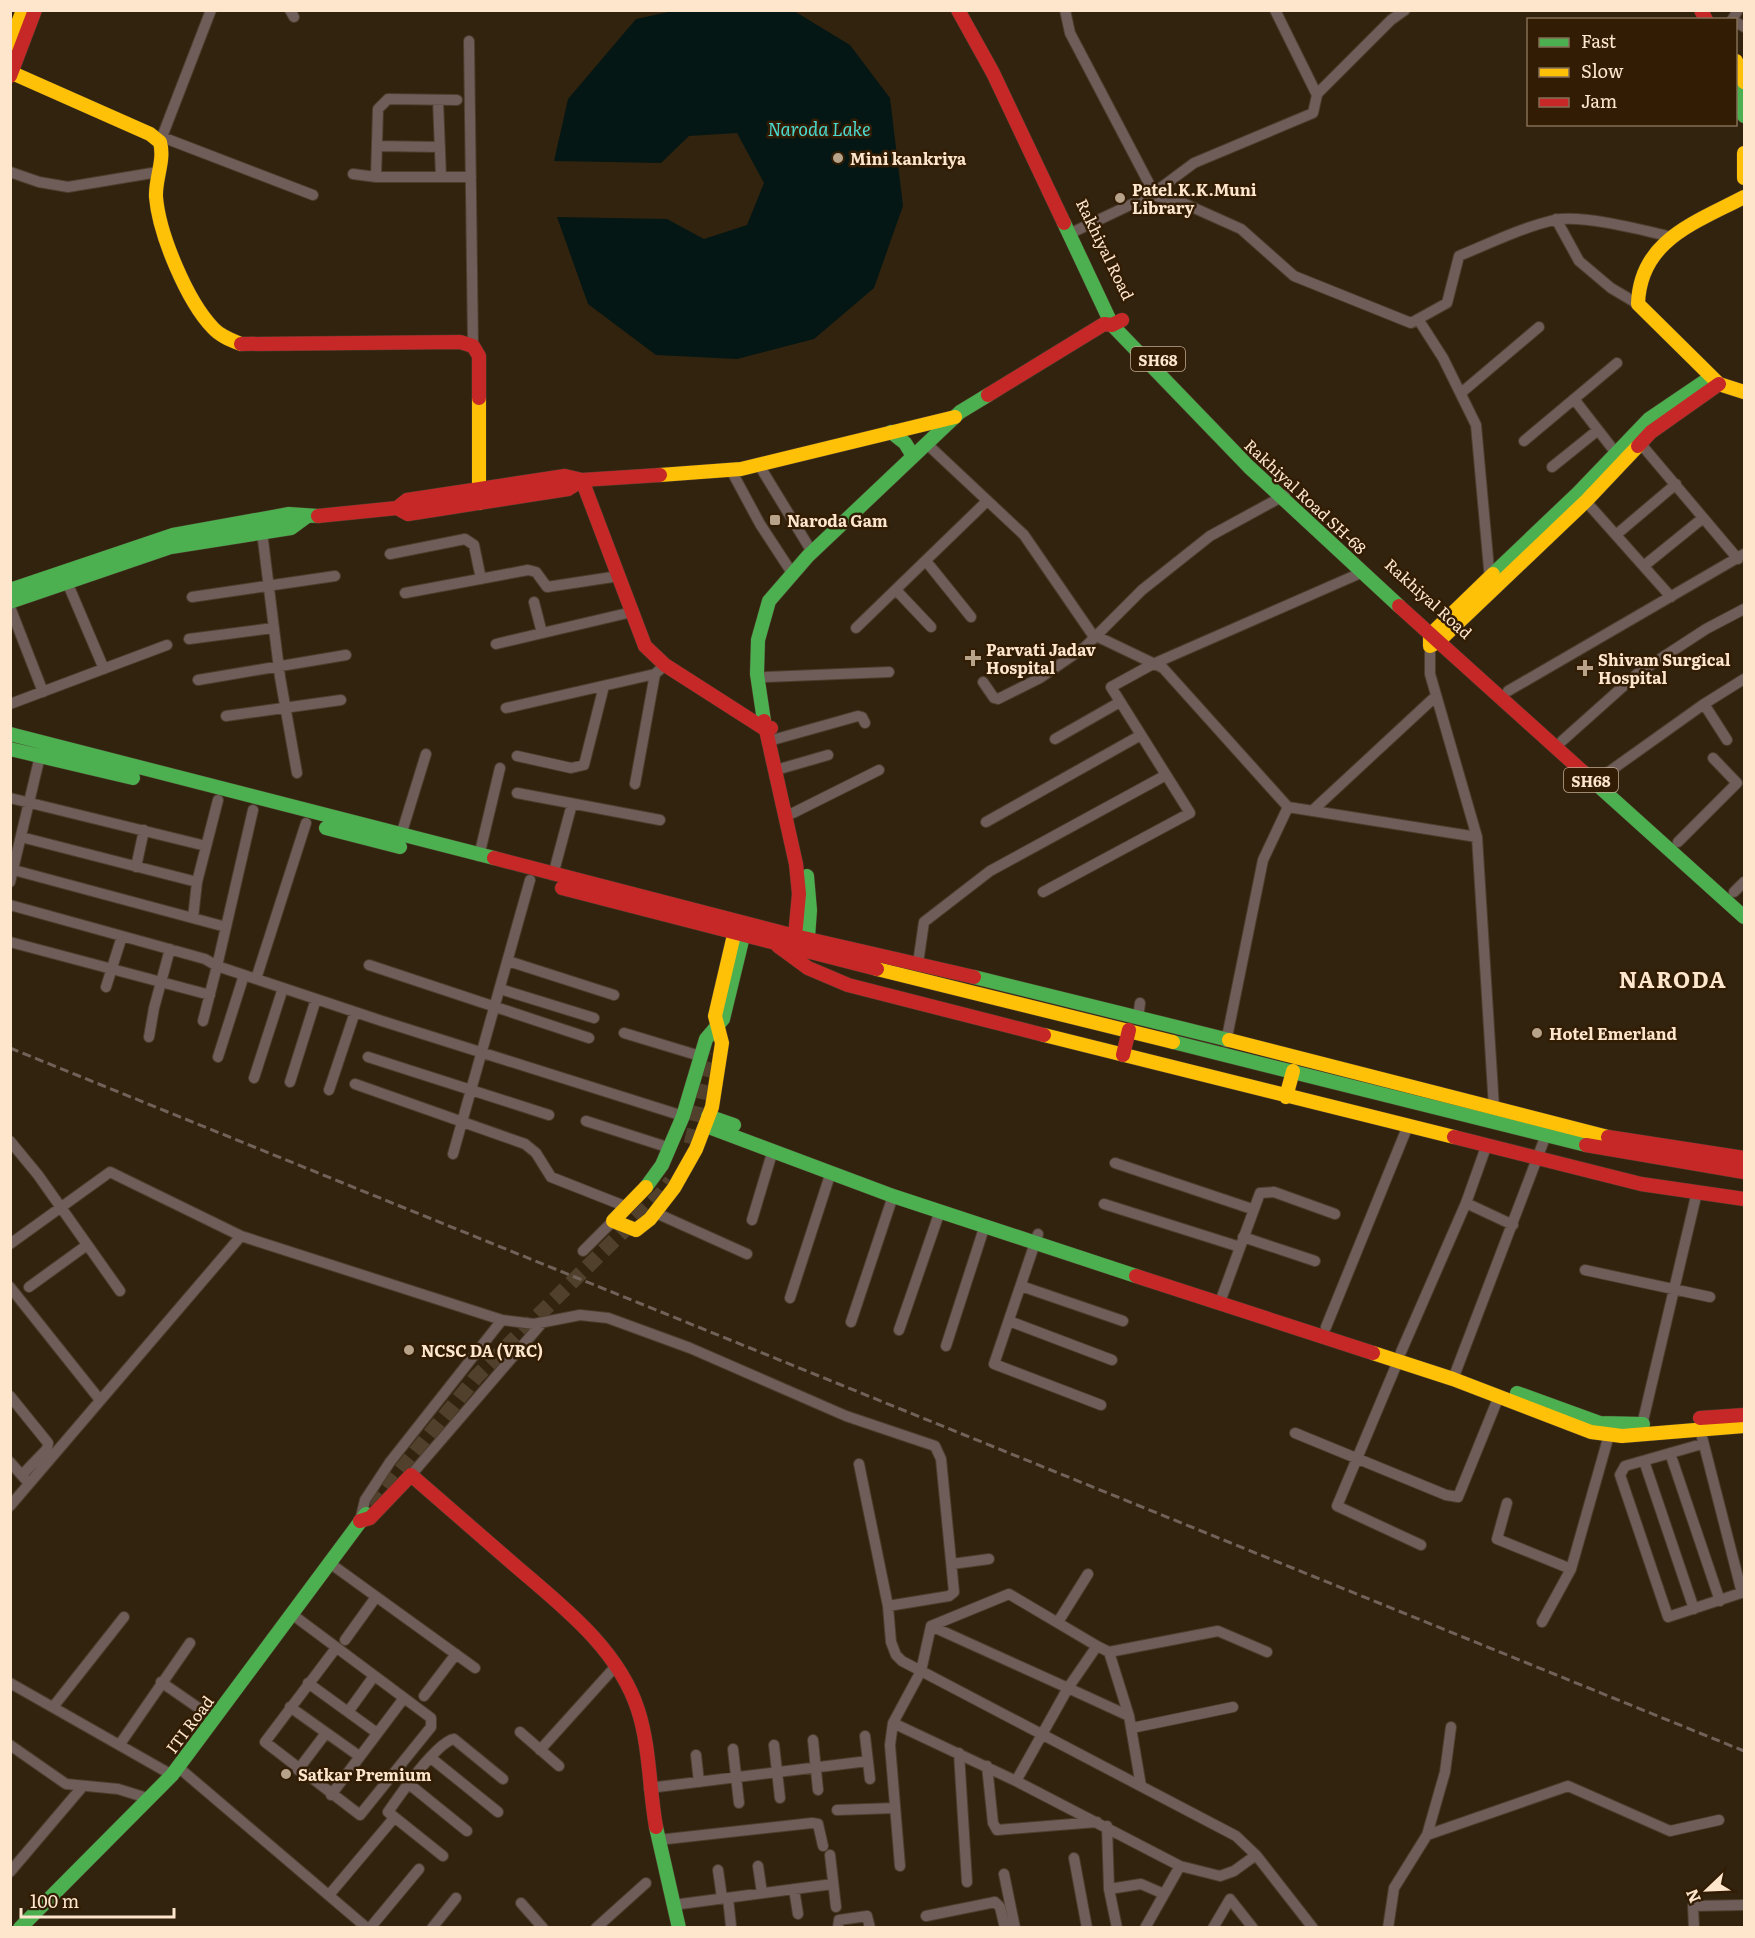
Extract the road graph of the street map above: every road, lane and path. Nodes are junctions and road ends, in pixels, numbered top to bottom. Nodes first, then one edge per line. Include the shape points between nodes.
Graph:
1 (23, 10) edge
2 (35, 10) edge
3 (211, 10) edge
4 (958, 10) edge
5 (967, 10) edge
6 (1065, 10) edge
7 (1275, 10) edge
8 (1405, 10) edge
9 (469, 41) dead end
10 (10, 44) edge
11 (1737, 64) edge
12 (11, 73) edge
13 (1744, 82) edge
14 (1737, 89) edge
15 (1317, 94) junction
16 (438, 100) junction
17 (457, 100) dead end
18 (1744, 116) edge
19 (161, 139) junction
20 (377, 146) junction
21 (440, 147) junction
22 (1744, 153) edge
23 (158, 171) junction
24 (10, 172) edge
25 (353, 174) dead end
26 (376, 177) junction
27 (441, 177) junction
28 (471, 177) junction
29 (1744, 178) edge
30 (1744, 185) edge
31 (1153, 194) junction
32 (314, 195) dead end
33 (1741, 198) edge
34 (1556, 219) junction
35 (1074, 232) junction
36 (1672, 237) junction
37 (1638, 304) junction
38 (1418, 318) junction
39 (1117, 323) junction
40 (1539, 327) dead end
41 (473, 346) junction
42 (1617, 363) dead end
43 (1715, 380) junction
44 (1744, 392) edge
45 (1461, 393) junction
46 (1574, 399) junction
47 (959, 419) junction
48 (1598, 430) junction
49 (891, 432) junction
50 (1524, 441) dead end
51 (1640, 443) junction
52 (930, 447) junction
53 (913, 456) junction
54 (1619, 458) junction
55 (759, 465) junction
56 (1552, 467) dead end
57 (731, 470) junction
58 (582, 480) junction
59 (1676, 484) junction
60 (1285, 495) junction
61 (479, 497) junction
62 (1582, 497) junction
63 (986, 502) junction
64 (306, 517) junction
65 (1703, 518) junction
66 (262, 532) junction
67 (1617, 534) junction
68 (812, 552) junction
69 (390, 554) dead end
70 (1741, 556) edge
71 (926, 561) junction
72 (1645, 565) junction
73 (1363, 572) junction
74 (792, 573) junction
75 (336, 576) dead end
76 (619, 576) junction
77 (480, 579) junction
78 (67, 582) junction
79 (1490, 583) junction
80 (267, 586) junction
81 (10, 590) edge
82 (896, 590) junction
83 (405, 593) dead end
84 (192, 597) dead end
85 (1671, 597) junction
86 (10, 602) edge
87 (534, 602) dead end
88 (10, 607) edge
89 (1744, 609) edge
90 (632, 612) junction
91 (971, 617) dead end
92 (931, 627) dead end
93 (273, 628) junction
94 (856, 628) dead end
95 (542, 633) junction
96 (1096, 635) junction
97 (1436, 637) junction
98 (189, 639) dead end
99 (496, 644) dead end
100 (167, 645) dead end
101 (346, 655) dead end
102 (1153, 664) junction
103 (279, 667) junction
104 (104, 669) junction
105 (660, 670) junction
106 (890, 672) dead end
107 (766, 677) junction
108 (1744, 679) edge
109 (198, 680) dead end
110 (983, 682) dead end
111 (604, 686) junction
112 (1508, 691) junction
113 (43, 692) junction
114 (1436, 696) junction
115 (341, 700) dead end
116 (1120, 702) junction
117 (10, 704) edge
118 (1704, 704) junction
119 (285, 707) junction
120 (506, 708) dead end
121 (226, 716) dead end
122 (865, 723) dead end
123 (772, 732) junction
124 (10, 734) edge
125 (1141, 735) junction
126 (1055, 739) dead end
127 (1727, 740) dead end
128 (1562, 741) junction
129 (10, 748) edge
130 (426, 754) dead end
131 (828, 755) dead end
132 (40, 756) junction
133 (518, 756) dead end
134 (1713, 758) dead end
135 (500, 768) dead end
136 (783, 768) junction
137 (879, 770) dead end
138 (297, 773) dead end
139 (1166, 774) junction
140 (1603, 776) junction
141 (1737, 783) junction
142 (635, 784) dead end
143 (1744, 791) edge
144 (517, 793) dead end
145 (10, 798) edge
146 (218, 800) junction
147 (30, 802) junction
148 (572, 804) junction
149 (1288, 807) junction
150 (253, 810) junction
151 (1312, 811) junction
152 (794, 813) junction
153 (660, 820) dead end
154 (986, 822) dead end
155 (306, 823) junction
156 (144, 830) junction
157 (401, 836) junction
158 (21, 837) junction
159 (1477, 837) junction
160 (1678, 842) junction
161 (206, 846) junction
162 (479, 856) junction
163 (136, 867) junction
164 (12, 870) edge
165 (553, 874) junction
166 (530, 880) junction
167 (10, 882) edge
168 (197, 882) junction
169 (1744, 882) edge
170 (1043, 892) dead end
171 (1739, 897) edge
172 (10, 905) edge
173 (1744, 917) edge
174 (193, 918) junction
175 (226, 927) junction
176 (740, 929) junction
177 (122, 936) junction
178 (10, 942) edge
179 (801, 944) junction
180 (778, 946) junction
181 (170, 949) junction
182 (508, 961) junction
183 (918, 963) junction
184 (369, 965) dead end
185 (217, 966) junction
186 (112, 967) junction
187 (244, 975) junction
188 (256, 979) junction
189 (161, 980) junction
190 (106, 987) dead end
191 (283, 988) junction
192 (500, 989) junction
193 (210, 995) junction
194 (614, 995) dead end
195 (316, 999) junction
196 (1140, 1003) dead end
197 (496, 1007) junction
198 (355, 1012) junction
199 (594, 1018) dead end
200 (1138, 1018) junction
201 (203, 1021) dead end
202 (717, 1026) junction
203 (1129, 1030) junction
204 (624, 1033) dead end
205 (149, 1037) dead end
206 (589, 1038) dead end
207 (1226, 1042) junction
208 (483, 1053) junction
209 (706, 1055) junction
210 (1123, 1055) junction
211 (218, 1057) dead end
212 (368, 1057) dead end
213 (1293, 1071) junction
214 (254, 1078) dead end
215 (290, 1082) dead end
216 (355, 1084) dead end
217 (329, 1090) dead end
218 (472, 1090) junction
219 (1286, 1097) junction
220 (1494, 1108) junction
221 (549, 1115) dead end
222 (683, 1116) junction
223 (586, 1121) dead end
224 (707, 1121) junction
225 (463, 1122) junction
226 (1407, 1128) junction
227 (1546, 1135) junction
228 (10, 1141) edge
229 (1486, 1147) junction
230 (670, 1148) junction
231 (773, 1150) junction
232 (453, 1154) dead end
233 (1744, 1158) edge
234 (1537, 1160) junction
235 (1115, 1163) dead end
236 (831, 1172) junction
237 (1744, 1172) edge
238 (1697, 1192) junction
239 (893, 1196) junction
240 (1744, 1199) edge
241 (1466, 1203) junction
242 (1104, 1204) dead end
243 (627, 1207) junction
244 (60, 1208) junction
245 (1252, 1209) junction
246 (940, 1211) junction
247 (656, 1213) junction
248 (1335, 1214) dead end
249 (752, 1220) dead end
250 (613, 1221) junction
251 (1513, 1225) junction
252 (985, 1226) junction
253 (241, 1236) junction
254 (1037, 1238) junction
255 (1242, 1242) junction
256 (10, 1244) edge
257 (87, 1245) junction
258 (583, 1251) dead end
259 (747, 1254) dead end
260 (1315, 1261) dead end
261 (1585, 1270) dead end
262 (1021, 1286) junction
263 (10, 1287) edge
264 (28, 1287) dead end
265 (1676, 1289) junction
266 (120, 1292) dead end
267 (1710, 1297) dead end
268 (790, 1298) dead end
269 (1222, 1298) junction
270 (502, 1320) junction
271 (1008, 1321) junction
272 (1123, 1321) dead end
273 (542, 1323) junction
274 (851, 1323) dead end
275 (1326, 1328) junction
276 (899, 1330) dead end
277 (946, 1346) dead end
278 (1400, 1357) junction
279 (1112, 1360) dead end
280 (1455, 1375) junction
281 (10, 1396) edge
282 (1499, 1396) junction
283 (100, 1400) junction
284 (1101, 1405) dead end
285 (1744, 1415) edge
286 (1642, 1425) junction
287 (1744, 1426) edge
288 (1701, 1428) junction
289 (1295, 1433) dead end
290 (1609, 1435) junction
291 (1702, 1444) junction
292 (1670, 1453) junction
293 (1358, 1458) junction
294 (1644, 1461) junction
295 (10, 1462) edge
296 (860, 1464) dead end
297 (411, 1475) junction
298 (25, 1479) junction
299 (1507, 1503) dead end
300 (10, 1506) edge
301 (372, 1506) tunnel mouth
302 (360, 1521) junction
303 (1421, 1545) dead end
304 (989, 1559) dead end
305 (331, 1564) junction
306 (952, 1564) junction
307 (1571, 1569) junction
308 (1088, 1574) dead end
309 (1743, 1593) edge
310 (376, 1597) junction
311 (1720, 1601) junction
312 (888, 1606) junction
313 (1694, 1609) junction
314 (293, 1615) junction
315 (124, 1617) dead end
316 (1058, 1622) junction
317 (1542, 1622) dead end
318 (931, 1626) junction
319 (345, 1640) dead end
320 (190, 1643) dead end
321 (1097, 1646) junction
322 (336, 1647) junction
323 (1108, 1652) junction
324 (1267, 1652) dead end
325 (456, 1654) junction
326 (615, 1667) junction
327 (475, 1668) dead end
328 (921, 1671) junction
329 (374, 1676) junction
330 (161, 1682) junction
331 (10, 1683) edge
332 (308, 1683) junction
333 (1068, 1688) junction
334 (424, 1696) dead end
335 (404, 1698) junction
336 (53, 1707) junction
337 (290, 1707) junction
338 (1233, 1707) dead end
339 (200, 1709) dead end
340 (348, 1712) junction
341 (1129, 1716) junction
342 (893, 1723) junction
343 (1451, 1726) dead end
344 (1132, 1728) junction
345 (520, 1732) dead end
346 (326, 1733) junction
347 (377, 1733) junction
348 (1041, 1734) junction
349 (865, 1736) dead end
350 (813, 1740) dead end
351 (120, 1744) junction
352 (10, 1745) edge
353 (774, 1745) dead end
354 (733, 1749) dead end
355 (540, 1750) junction
356 (959, 1753) junction
357 (696, 1755) dead end
358 (359, 1756) junction
359 (431, 1758) junction
360 (868, 1761) junction
361 (559, 1766) dead end
362 (987, 1766) junction
363 (816, 1767) junction
364 (298, 1770) junction
365 (175, 1771) junction
366 (777, 1772) junction
367 (736, 1777) junction
368 (503, 1779) dead end
369 (870, 1779) dead end
370 (1016, 1780) junction
371 (699, 1782) junction
372 (409, 1784) junction
373 (83, 1786) junction
374 (1141, 1786) junction
375 (649, 1788) junction
376 (819, 1790) dead end
377 (332, 1795) junction
378 (147, 1798) junction
379 (780, 1798) dead end
380 (739, 1803) dead end
381 (895, 1808) junction
382 (837, 1810) dead end
383 (498, 1812) dead end
384 (394, 1818) junction
385 (1719, 1820) dead end
386 (1102, 1824) junction
387 (467, 1831) dead end
388 (1427, 1835) junction
389 (658, 1840) junction
390 (1256, 1855) junction
391 (443, 1856) dead end
392 (1074, 1858) dead end
393 (758, 1866) dead end
394 (900, 1866) dead end
395 (1180, 1866) junction
396 (419, 1869) dead end
397 (718, 1870) dead end
398 (10, 1872) edge
399 (1004, 1874) dead end
400 (967, 1882) dead end
401 (646, 1883) dead end
402 (833, 1884) junction
403 (794, 1889) junction
404 (1109, 1889) junction
405 (762, 1893) junction
406 (1164, 1894) junction
407 (329, 1895) junction
408 (456, 1898) dead end
409 (725, 1898) junction
410 (521, 1903) dead end
411 (673, 1905) junction
412 (1744, 1905) edge
413 (836, 1907) dead end
414 (798, 1914) dead end
415 (926, 1916) dead end
416 (605, 1920) junction
417 (731, 1926) edge
418 (20, 1928) edge
419 (368, 1928) edge
420 (432, 1928) edge
421 (543, 1928) edge
422 (596, 1928) edge
423 (614, 1928) edge
424 (679, 1928) edge
425 (838, 1928) edge
426 (870, 1928) edge
427 (1005, 1928) edge
428 (1015, 1928) edge
429 (1087, 1928) edge
430 (1117, 1928) edge
431 (1145, 1928) edge
432 (1213, 1928) edge
433 (1253, 1928) edge
434 (1313, 1928) edge
435 (1388, 1928) edge
436 (1694, 1928) edge

1 - 10 main road
2 - 12 main road
3 - 19 street
4 - 35 main road, SH68
5 - 35 main road, Rakhiyal Road / SH68
6 - 31 street via 1070,33
7 - 15 street
8 - 15 street
9 - 28 street
11 - 13 main road
12 - 19 main road
14 - 18 main road
15 - 31 street via 1313,113 1194,163
16 - 17 street
16 - 20 street via 385,100 378,109
16 - 21 street
19 - 23 main road
19 - 32 street
20 - 21 street
20 - 26 street
21 - 27 street
22 - 29 main road
23 - 24 street via 68,187
23 - 41 main road via 156,199 170,248 201,311 224,336 244,345 460,342
25 - 26 street
26 - 27 street
27 - 28 street
28 - 41 street
30 - 33 main road
31 - 35 street
31 - 38 street via 1241,229 1294,276 1411,323
33 - 36 main road
34 - 36 street via 1609,223
34 - 37 street via 1579,261
34 - 38 street via 1459,256 1447,303
35 - 39 main road, Rakhiyal Road / SH68
36 - 37 main road via 1645,263 1636,287
37 - 43 main road
38 - 45 street
39 - 47 main road via 1109,332
39 - 60 main road, Rakhiyal Road / SH68
40 - 45 street
41 - 61 main road via 479,356
42 - 46 street
43 - 44 main road
43 - 51 main road
43 - 54 main road via 1649,419
45 - 79 street via 1476,425
46 - 48 street
46 - 50 street
47 - 49 main road
47 - 52 main road
48 - 54 street
48 - 56 street
49 - 53 main road
49 - 55 main road
51 - 54 main road
51 - 59 street
52 - 53 main road
52 - 63 street
52 - 107 main road via 781,601 768,633
53 - 68 main road
54 - 62 main road
55 - 57 main road
55 - 68 street
57 - 58 main road
57 - 74 street
58 - 61 main road via 566,476
58 - 76 main road
59 - 65 street
59 - 67 street
60 - 73 main road, Rakhiyal Road SH-68 / SH68
60 - 96 street via 1210,536 1142,590
60 - 97 main road, Rakhiyal Road / SH68
61 - 64 main road via 408,514 397,508
62 - 67 street
62 - 79 main road
63 - 71 street
63 - 96 street via 1024,535
64 - 66 main road via 291,528
64 - 81 main road via 283,514 172,535
65 - 70 street
65 - 72 street
66 - 78 main road via 171,547
66 - 80 street
67 - 72 street
68 - 74 main road
69 - 77 street via 468,540 474,545
70 - 85 street
71 - 82 street
71 - 91 street
72 - 85 street
73 - 97 main road, Rakhiyal Road SH-68 / SH68
73 - 102 street
74 - 123 main road via 769,601 758,640 757,675
75 - 80 street
76 - 77 street via 552,587 531,570
76 - 90 main road
77 - 83 street
78 - 86 main road
78 - 104 street
79 - 97 main road
80 - 84 street
80 - 93 street
82 - 92 street
82 - 94 street
85 - 112 street
87 - 95 street
88 - 113 street
89 - 128 street via 1637,674
90 - 95 street
90 - 105 main road via 645,646
93 - 98 street
93 - 103 street
95 - 99 street
96 - 102 street
96 - 110 street via 1086,647 1003,698 994,698
97 - 112 main road, Rakhiyal Road / SH68
97 - 114 street via 1430,674
97 - 173 main road, Rakhiyal Road SH-68 / SH68
100 - 104 street
101 - 103 street
102 - 116 street via 1111,687
102 - 149 street via 1164,668
103 - 109 street
103 - 119 street
104 - 113 street
105 - 111 street
105 - 123 main road
105 - 142 street
106 - 107 street
107 - 123 main road
108 - 118 street
111 - 120 street
111 - 133 street via 584,765 571,768
112 - 128 main road, Rakhiyal Road / SH68
113 - 117 street
114 - 151 street
114 - 159 street
115 - 119 street
116 - 125 street
116 - 126 street
118 - 127 street
118 - 140 street
119 - 121 street
119 - 138 street
122 - 123 street via 858,716
123 - 136 main road
123 - 179 main road via 796,864
124 - 157 main road
125 - 139 street
125 - 154 street
128 - 140 main road, Rakhiyal Road / SH68
129 - 132 main road
130 - 157 street
131 - 136 street
132 - 146 main road
132 - 147 street
134 - 141 street
135 - 162 street
136 - 152 main road
137 - 152 street
139 - 170 street via 1190,813
139 - 183 street via 990,872 933,914 924,922
140 - 160 main road, Rakhiyal Road / SH68
141 - 143 street
141 - 160 street
144 - 148 street
145 - 147 street
146 - 150 main road
146 - 161 street
147 - 156 street
147 - 158 street
148 - 153 street
148 - 165 street
149 - 151 street
149 - 207 street via 1263,860
150 - 155 main road
150 - 175 street
151 - 159 street
152 - 179 main road via 809,899
155 - 166 main road
155 - 188 street
156 - 161 street
156 - 163 street
157 - 162 main road
158 - 163 street
158 - 164 street
159 - 220 street
160 - 171 main road, Rakhiyal Road / SH68
161 - 168 street
162 - 165 main road
163 - 168 street
164 - 167 street
164 - 174 street
165 - 176 main road
166 - 176 main road
166 - 182 street
168 - 174 street
169 - 171 street
172 - 177 street
174 - 175 street
175 - 185 street
176 - 179 main road
176 - 180 main road
176 - 202 main road via 723,1019
177 - 181 street
177 - 186 street
178 - 186 street
179 - 180 main road
179 - 183 main road
179 - 203 main road
180 - 210 main road via 818,975
181 - 185 street
181 - 189 street
182 - 192 street
182 - 194 street
183 - 200 main road
184 - 197 street
185 - 187 street
185 - 193 street
186 - 189 street
186 - 190 street
187 - 188 street
187 - 211 street
188 - 191 street
189 - 193 street
189 - 205 street
191 - 195 street
191 - 214 street
192 - 197 street
192 - 199 street
193 - 201 street
195 - 198 street
195 - 215 street
196 - 200 street
197 - 206 street
197 - 208 street
198 - 208 street
198 - 217 street
200 - 207 main road
202 - 209 main road via 706,1039
202 - 224 main road via 722,1041
203 - 210 main road
203 - 213 main road
204 - 209 street
207 - 220 main road
208 - 218 street
208 - 222 street
209 - 222 main road
210 - 219 main road
212 - 218 street
213 - 219 main road
213 - 227 main road
216 - 225 street
218 - 221 street
218 - 225 street
219 - 226 main road
220 - 233 main road via 1637,1143
222 - 230 main road
223 - 230 street
224 - 231 main road
224 - 247 main road via 681,1180
224 - 254 main road
225 - 232 street
225 - 243 street via 525,1144 536,1153 551,1177
226 - 229 main road
226 - 275 street
227 - 234 street
227 - 237 main road via 1669,1162
228 - 244 street
229 - 234 main road
229 - 241 street
230 - 243 main road via 654,1179
231 - 236 main road
231 - 249 street
234 - 238 main road via 1641,1184
234 - 251 street
235 - 245 street
236 - 239 main road
236 - 268 street
238 - 240 main road
238 - 265 street
239 - 246 main road
239 - 274 street
241 - 251 street
241 - 278 street
242 - 255 street
243 - 250 main road
244 - 253 street via 110,1172
244 - 256 street
244 - 257 street
245 - 248 street via 1260,1193 1274,1192
245 - 255 street
246 - 252 main road
246 - 276 street
247 - 250 main road via 636,1230
247 - 259 street
250 - 258 street
251 - 280 street
252 - 254 main road
252 - 277 street
253 - 270 street
253 - 283 street
254 - 262 street
254 - 269 main road
255 - 260 street
255 - 269 street
257 - 264 street
257 - 266 street
261 - 265 street
262 - 271 street
262 - 272 street
263 - 283 street
265 - 267 street
265 - 286 street
269 - 275 main road
269 - 278 main road
270 - 273 street
270 - 302 street via 390,1462 365,1500
271 - 279 street
271 - 284 street via 994,1364
273 - 297 street
273 - 306 street via 580,1315 608,1318 690,1348 873,1426 935,1446 941,1459
275 - 278 main road
278 - 280 main road
278 - 293 street
280 - 282 main road
280 - 286 main road via 1600,1423
281 - 298 street via 48,1443
282 - 290 main road via 1568,1424
282 - 293 street via 1458,1497
283 - 298 street
285 - 286 main road
287 - 288 main road
288 - 290 main road
288 - 291 street
289 - 293 street
290 - 307 street
291 - 292 street
291 - 309 street
292 - 294 street
292 - 311 street
293 - 303 street via 1337,1506
294 - 313 street
294 - 313 street via 1625,1466 1620,1475 1668,1617
295 - 298 street
296 - 312 street
297 - 302 main road via 370,1518
297 - 326 main road via 573,1616
298 - 300 street
299 - 307 street via 1497,1539
301 - 302 main road, ITI Road
302 - 305 main road, ITI Road
304 - 306 street
305 - 310 street
305 - 314 main road, ITI Road
306 - 312 street via 952,1594
307 - 317 street
308 - 316 street
309 - 311 street
310 - 319 street
310 - 325 street
311 - 313 street
312 - 328 street via 893,1650 902,1661
314 - 322 street
314 - 365 main road, ITI Road
315 - 336 street
316 - 318 street via 1009,1594
316 - 321 street
318 - 328 street
318 - 333 street
320 - 330 street
321 - 323 street
321 - 333 street
322 - 329 street
322 - 332 street
323 - 324 street via 1218,1630
323 - 341 street
325 - 327 street
325 - 334 street
326 - 355 street
326 - 375 main road via 637,1707 646,1740
328 - 342 street
328 - 348 street
329 - 335 street
329 - 340 street
330 - 339 street
330 - 351 street
331 - 336 street
332 - 337 street
332 - 340 street
333 - 341 street
333 - 348 street
335 - 347 street
335 - 377 street via 431,1718 431,1726 363,1812 356,1814
336 - 351 street
337 - 346 street
337 - 364 street via 265,1742
338 - 344 street
340 - 347 street
341 - 344 street
342 - 356 street
342 - 381 street via 890,1745
343 - 388 street via 1445,1772
344 - 374 street
345 - 355 street
346 - 358 street
346 - 364 street
347 - 358 street
348 - 370 street
348 - 374 street
349 - 360 street
350 - 363 street
351 - 365 street
352 - 373 street via 60,1781
353 - 366 street
354 - 367 street
355 - 361 street
356 - 362 street
356 - 400 street
357 - 371 street
358 - 377 street
359 - 368 street via 454,1739
359 - 372 street
359 - 383 street
360 - 363 street
360 - 369 street
362 - 370 street
362 - 386 street via 997,1830
363 - 366 street
363 - 376 street
364 - 377 street
365 - 378 main road, ITI Road
365 - 407 street
366 - 367 street
366 - 379 street
367 - 371 street
367 - 380 street
370 - 386 street
371 - 375 street
372 - 384 street via 388,1812
372 - 387 street
373 - 378 street via 118,1789
373 - 398 street
374 - 390 street via 1236,1836
375 - 389 main road
378 - 418 main road, ITI Road
381 - 382 street
381 - 394 street
384 - 391 street
384 - 407 street
385 - 388 street via 1670,1831 1568,1786
386 - 395 street
386 - 404 street
388 - 435 street via 1394,1888
389 - 402 street via 812,1823 820,1827
389 - 411 main road
390 - 395 street via 1220,1876
390 - 434 street
392 - 429 street
393 - 405 street
395 - 406 street
396 - 419 street
397 - 409 street
399 - 428 street
401 - 416 street
402 - 403 street
402 - 413 street
403 - 405 street
403 - 414 street
404 - 406 street via 1141,1884
404 - 430 street
405 - 409 street
406 - 431 street
407 - 419 street
408 - 420 street
409 - 411 street
409 - 417 street
410 - 421 street
411 - 424 main road
412 - 436 street via 1694,1906
415 - 427 street via 995,1902
416 - 422 street
416 - 423 street
425 - 426 street via 839,1920 867,1917
432 - 433 street via 1230,1899

